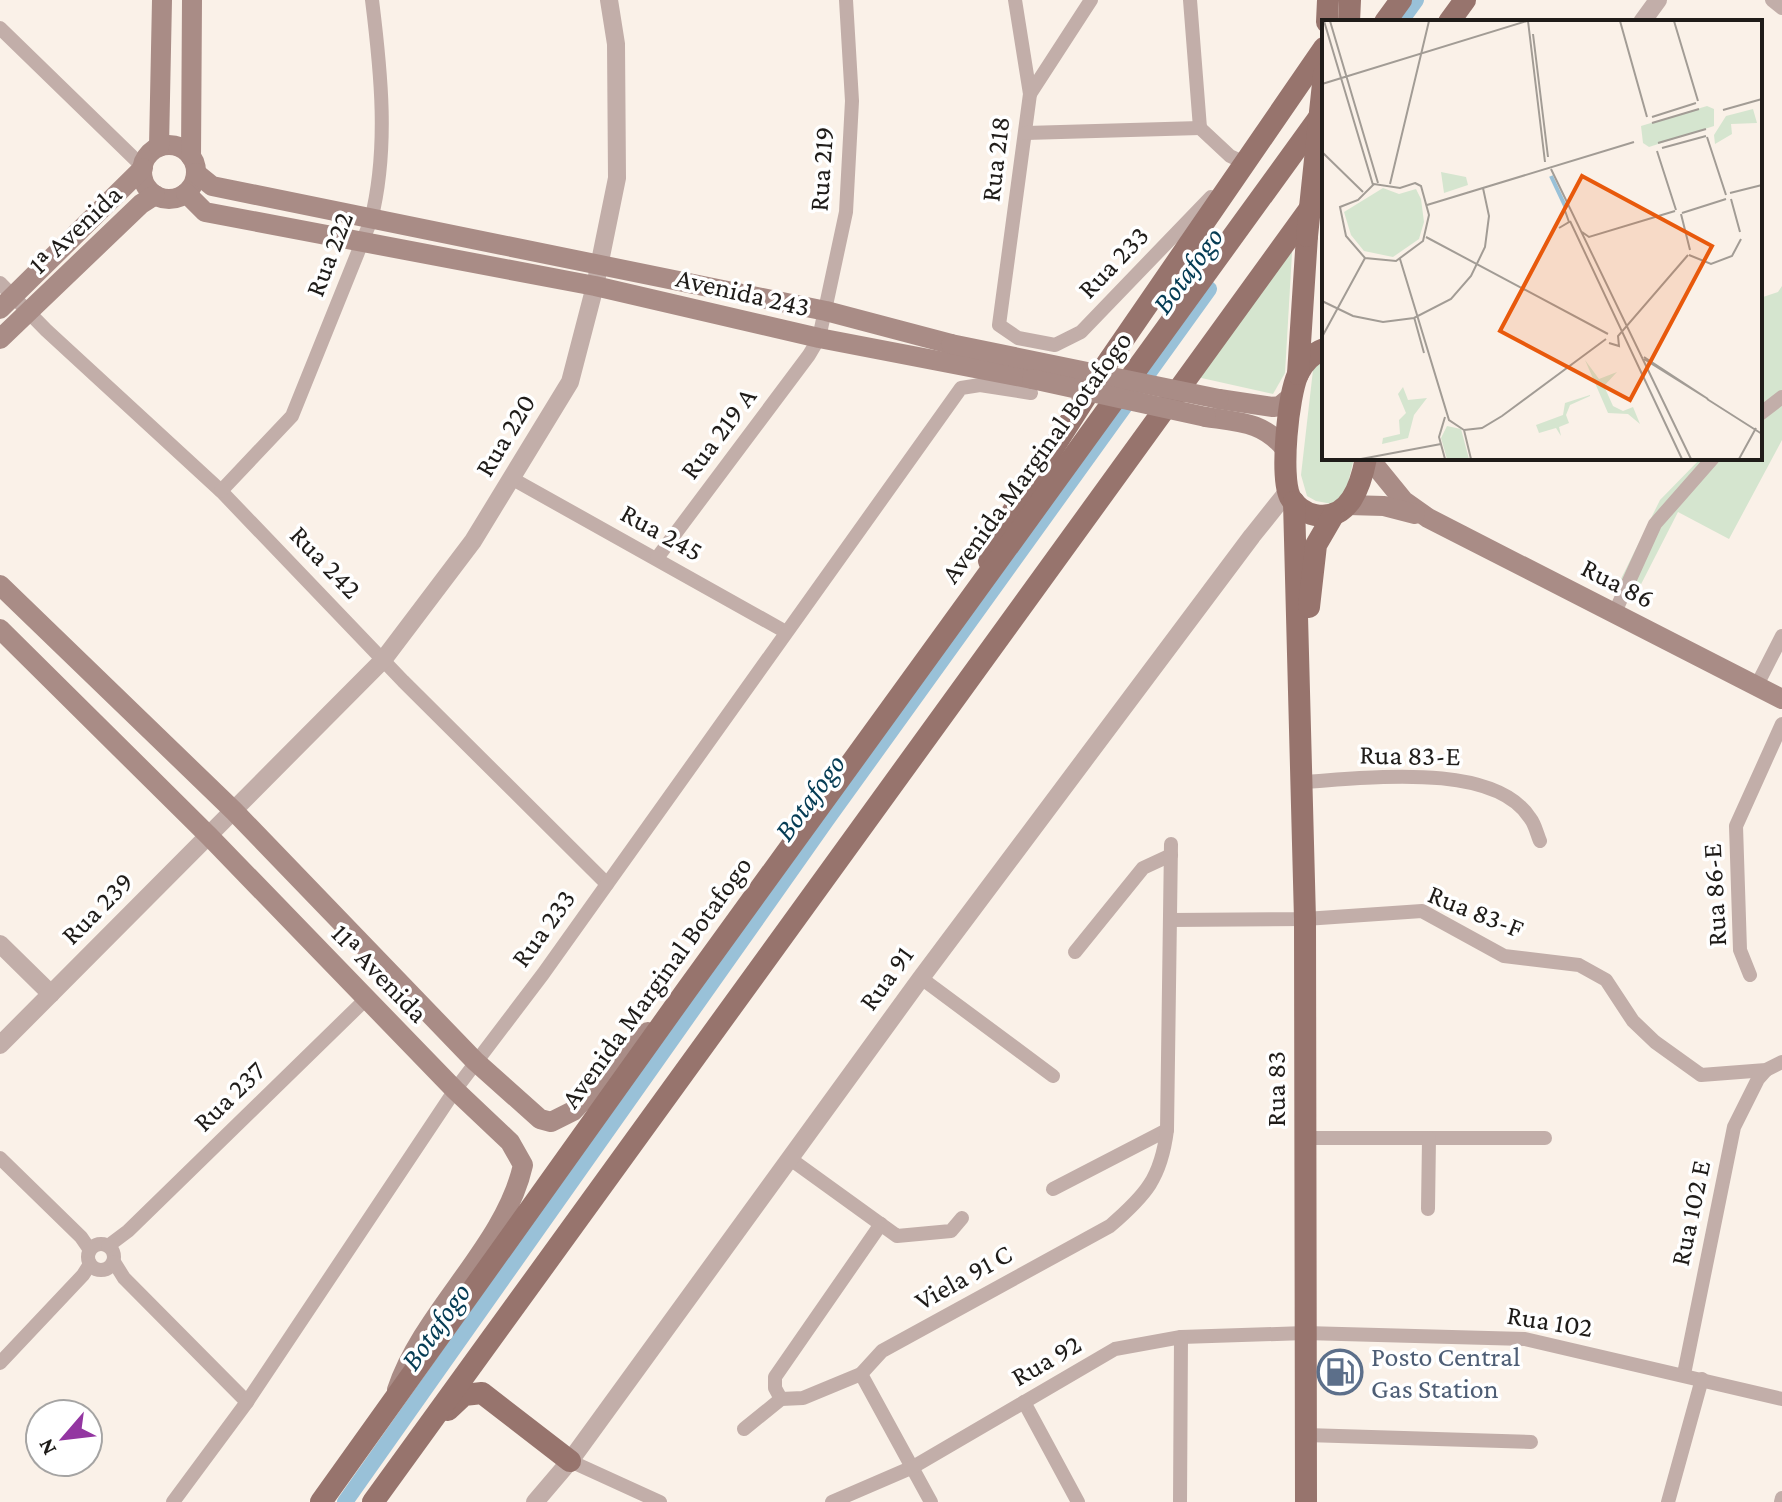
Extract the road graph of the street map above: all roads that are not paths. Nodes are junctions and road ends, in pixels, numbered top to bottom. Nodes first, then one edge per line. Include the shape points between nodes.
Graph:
1 (162, 0) edge
2 (192, 0) edge
3 (372, 0) edge
4 (609, 0) edge
5 (846, 0) edge
6 (1015, 0) edge
7 (1091, 0) edge
8 (1190, 0) edge
9 (1401, 0) edge
10 (1465, 0) edge
11 (1658, 0) edge
12 (1772, 0) edge
13 (1782, 8) edge
14 (1386, 20) edge
15 (1450, 20) edge
16 (1643, 20) edge
17 (0, 28) edge
18 (1322, 51) edge
19 (1322, 93) edge
20 (1030, 94) junction
21 (1322, 114) edge
22 (1200, 128) junction
23 (1026, 133) junction
24 (159, 147) junction
25 (1245, 163) junction
26 (194, 165) junction
27 (143, 167) junction
28 (1322, 192) edge
29 (186, 193) junction
30 (155, 195) junction
31 (371, 220) junction
32 (363, 240) junction
33 (600, 264) junction
34 (595, 286) junction
35 (4, 296) edge
36 (826, 311) junction
37 (28, 312) junction
38 (999, 325) joint
39 (819, 338) junction
40 (0, 339) edge
41 (1322, 350) edge
42 (1298, 374) junction
43 (1032, 386) junction
44 (1292, 396) junction
45 (1782, 397) edge
46 (1762, 412) edge
47 (1286, 450) junction
48 (1366, 460) edge
49 (1369, 460) edge
50 (1711, 460) edge
51 (511, 478) junction
52 (221, 491) junction
53 (1291, 497) junction
54 (1341, 509) junction
55 (1428, 518) junction
56 (657, 558) junction
57 (981, 584) junction
58 (0, 585) edge
59 (1615, 612) junction
60 (0, 629) edge
61 (786, 632) junction
62 (1782, 636) edge
63 (383, 660) junction
64 (1300, 676) junction
65 (1757, 685) junction
66 (1782, 699) edge
67 (1782, 724) edge
68 (1301, 782) junction
69 (234, 811) junction
70 (209, 836) junction
71 (1540, 841) dead end
72 (607, 884) junction
73 (1305, 919) junction
74 (1171, 920) junction
75 (0, 944) edge
76 (1075, 952) dead end
77 (1750, 975) dead end
78 (921, 978) junction
79 (686, 991) junction
80 (51, 994) junction
81 (366, 999) junction
82 (0, 1045) edge
83 (475, 1061) junction
84 (1782, 1062) edge
85 (1766, 1070) junction
86 (1053, 1076) dead end
87 (455, 1090) junction
88 (1167, 1130) junction
89 (1305, 1138) junction
90 (1429, 1138) junction
91 (1545, 1138) dead end
92 (0, 1158) edge
93 (789, 1158) junction
94 (1053, 1189) dead end
95 (1428, 1209) dead end
96 (962, 1218) dead end
97 (881, 1224) junction
98 (98, 1257) junction
99 (1305, 1333) junction
100 (1181, 1337) junction
101 (0, 1363) edge
102 (861, 1374) junction
103 (1684, 1374) junction
104 (1702, 1379) junction
105 (781, 1399) junction
106 (1782, 1399) edge
107 (393, 1401) junction
108 (247, 1402) junction
109 (1024, 1402) junction
110 (744, 1429) dead end
111 (1306, 1435) junction
112 (1531, 1442) dead end
113 (570, 1461) junction
114 (913, 1467) junction
115 (173, 1502) edge
116 (321, 1502) edge
117 (374, 1502) edge
118 (535, 1502) edge
119 (660, 1502) edge
120 (832, 1502) edge
121 (931, 1502) edge
122 (1078, 1502) edge
123 (1180, 1502) edge
124 (1306, 1502) edge
125 (1668, 1502) edge

1 - 24 main road
2 - 26 main road
3 - 31 street, Rua 222 via 382,128
4 - 33 street, Rua 220 via 616,44 617,178
5 - 36 street, Rua 219 via 852,101 846,212
6 - 20 street, Rua 218
7 - 20 street
8 - 22 street
9 - 14 main road
10 - 15 main road
11 - 16 street
12 - 13 street
17 - 27 street
18 - 25 main road
19 - 42 main road, Rua 83, bridge
20 - 23 street, Rua 218
21 - 57 main road, Avenida Marginal Botafogo
22 - 23 street
22 - 25 street
23 - 38 street, Rua 218
24 - 26 main road via 177,146
24 - 27 main road
25 - 38 street, Rua 233 via 1081,332 1055,345 1018,338
25 - 57 main road via 1007,520
26 - 29 main road
26 - 31 main road, Avenida 243 via 212,186
27 - 30 main road via 144,181
27 - 35 main road, 1ª Avenida
28 - 117 main road
29 - 30 main road via 169,199
29 - 32 main road, Avenida 243 via 205,212
30 - 37 main road, 1ª Avenida
31 - 32 street, Rua 222
31 - 33 main road, Avenida 243
32 - 34 main road, Avenida 243
32 - 52 street, Rua 222 via 292,416
33 - 34 street, Rua 220
33 - 36 main road, Avenida 243
34 - 39 main road, Avenida 243
34 - 51 street, Rua 220 via 570,382
35 - 37 street, Rua 242
36 - 39 street, Rua 219
36 - 44 main road, Avenida 243, bridge via 951,344 1219,399 1273,407
37 - 40 main road, 1ª Avenida
37 - 52 street, Rua 242
39 - 43 main road, Avenida 243
39 - 56 street, Rua 219 A
41 - 42 main road
42 - 44 main road, Rua 83
43 - 47 main road, Avenida 243, bridge via 1266,430
43 - 61 street, Rua 233 via 961,388
44 - 47 main road, Rua 83
45 - 46 street
47 - 53 main road, Rua 83
48 - 54 main road, Rua 83 via 1355,495
49 - 55 main road, Rua 86 via 1404,501
50 - 59 street via 1655,524
51 - 56 street, Rua 245
51 - 63 street, Rua 220 via 473,541
52 - 63 street, Rua 242
53 - 54 main road via 1317,515
53 - 64 main road, Rua 83
53 - 78 street, Rua 91 via 1242,548
54 - 55 main road, Rua 86 via 1384,506
54 - 64 main road, Rua 83 via 1316,545
55 - 59 main road, Rua 86
56 - 61 street, Rua 245
57 - 79 main road, Avenida Marginal Botafogo
58 - 69 main road, 11ª Avenida
59 - 65 main road, Rua 86
60 - 70 main road, 11ª Avenida
61 - 72 street, Rua 233
62 - 65 street
63 - 69 street, Rua 220
63 - 72 street, Rua 242
64 - 68 main road, Rua 83
65 - 66 main road, Rua 86
67 - 77 street, Rua 86-E via 1736,826 1740,950
68 - 71 street, Rua 83-E via 1419,777 1475,782 1515,801 1531,818
68 - 73 main road, Rua 83
69 - 70 street, Rua 239
69 - 83 main road, 11ª Avenida
70 - 80 street, Rua 239
70 - 81 main road, 11ª Avenida
72 - 83 street, Rua 233
73 - 74 street, Rua 83-F
73 - 85 street, Rua 83-F via 1422,911 1504,956 1579,965 1606,980 1633,1021 1701,1075
73 - 89 main road, Rua 83
74 - 76 street, Viela 91 C via 1171,849 1143,868
74 - 88 street, Viela 91 C
75 - 80 street
78 - 86 street
78 - 93 street, Rua 91
79 - 83 main road, 11ª Avenida via 573,1111 551,1122 540,1119
79 - 107 main road, Avenida Marginal Botafogo
80 - 82 street, Rua 239
81 - 87 main road, 11ª Avenida
81 - 98 street, Rua 237
83 - 87 street, Rua 233
84 - 85 street
85 - 103 street, Rua 102 E via 1734,1127
87 - 107 main road, 11ª Avenida via 510,1142 523,1165 519,1186 405,1365
87 - 108 street, Rua 233
88 - 94 street
88 - 102 street, Viela 91 C via 1163,1160 1140,1199 1110,1226 882,1351
89 - 90 street
89 - 99 main road, Rua 83
90 - 91 street
90 - 95 street
92 - 98 street
93 - 97 street
93 - 113 street, Rua 91
96 - 97 street via 951,1231 912,1236 897,1236
97 - 105 street via 775,1377
98 - 101 street, Rua 237
98 - 108 street
99 - 100 street, Rua 92
99 - 103 street, Rua 102 via 1525,1339
99 - 111 main road, Rua 83
100 - 109 street, Rua 92 via 1115,1349
100 - 123 street
102 - 105 street, Viela 91 C via 803,1398
102 - 114 street
103 - 104 street, Rua 102
104 - 106 street, Rua 102
104 - 125 street
105 - 110 street, Viela 91 C
107 - 116 main road, Avenida Marginal Botafogo
108 - 115 street, Rua 233
109 - 114 street, Rua 92
109 - 122 street
111 - 112 street
111 - 124 main road, Rua 83
113 - 117 main road via 497,1402 472,1392 444,1414 390,1491
113 - 118 street, Rua 91
113 - 119 street
114 - 120 street, Rua 92
114 - 121 street

